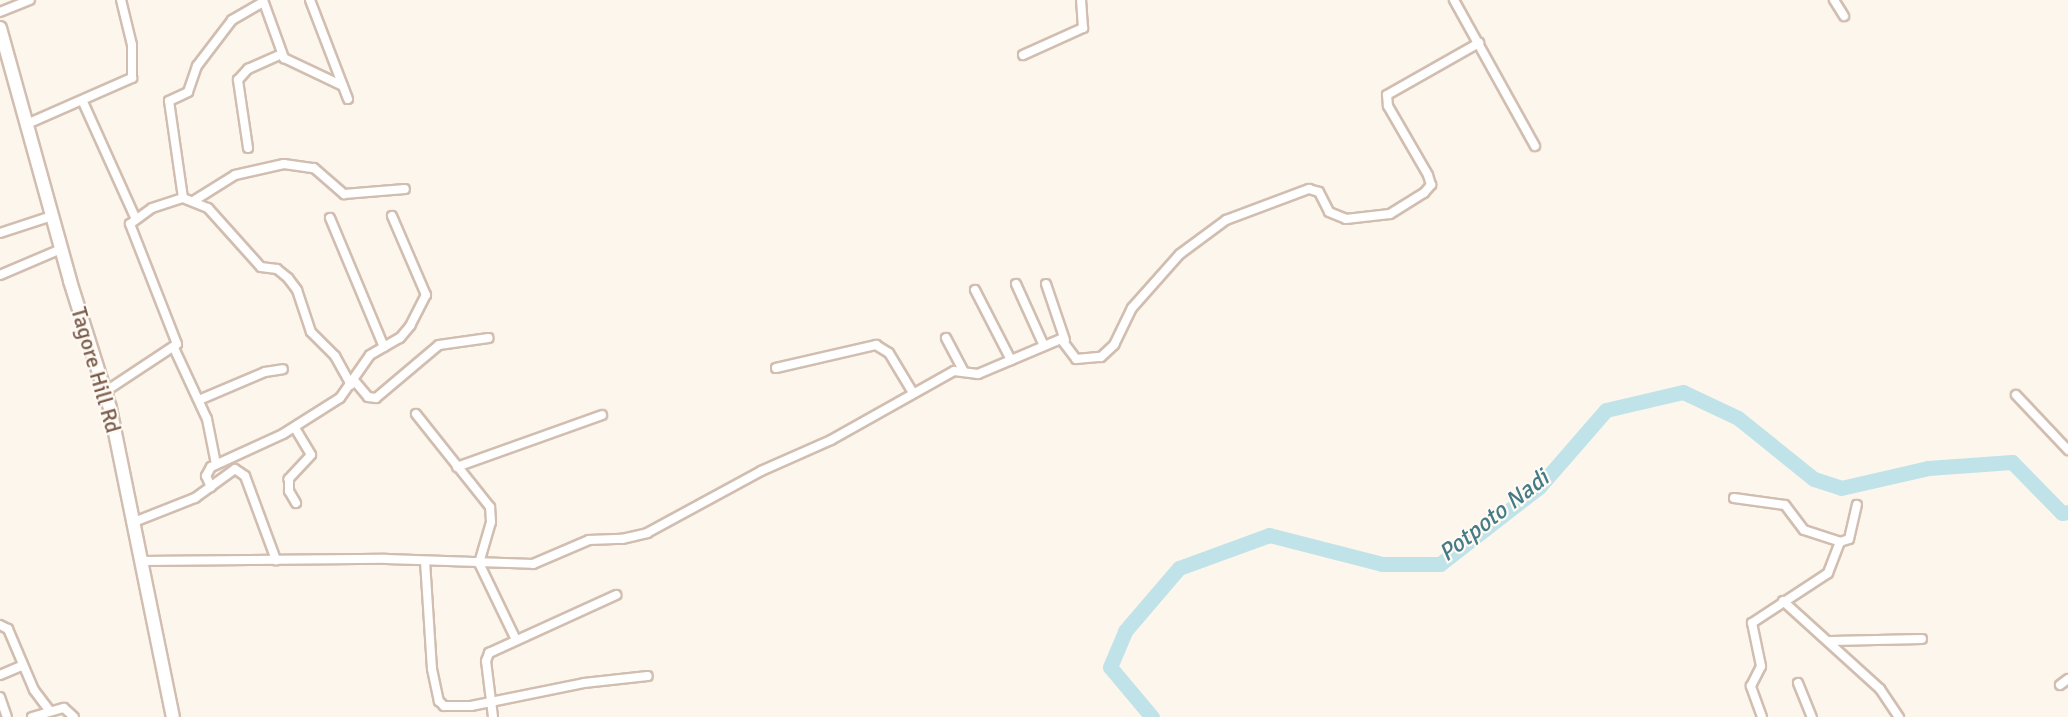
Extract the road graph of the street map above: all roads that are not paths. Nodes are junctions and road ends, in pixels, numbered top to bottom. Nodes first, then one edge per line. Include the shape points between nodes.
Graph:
1 (30, 0) edge
2 (121, 0) edge
3 (273, 0) edge
4 (310, 0) edge
5 (1081, 0) edge
6 (1454, 0) edge
7 (1834, 0) edge
8 (264, 1) edge
9 (0, 12) edge
10 (1844, 16) dead end
11 (0, 28) edge
12 (1479, 43) junction
13 (281, 54) junction
14 (1023, 56) dead end
15 (343, 86) junction
16 (348, 99) dead end
17 (83, 102) junction
18 (27, 124) junction
19 (1535, 146) dead end
20 (248, 148) dead end
21 (405, 189) dead end
22 (183, 198) junction
23 (195, 201) junction
24 (52, 216) junction
25 (392, 216) dead end
26 (135, 217) junction
27 (330, 218) dead end
28 (0, 233) edge
29 (61, 249) junction
30 (0, 275) edge
31 (1016, 284) dead end
32 (1046, 284) dead end
33 (975, 290) dead end
34 (489, 338) dead end
35 (946, 338) dead end
36 (1065, 339) junction
37 (1044, 346) junction
38 (384, 347) junction
39 (174, 348) junction
40 (1011, 360) junction
41 (776, 368) dead end
42 (283, 369) dead end
43 (964, 372) junction
44 (352, 382) junction
45 (105, 392) junction
46 (913, 393) junction
47 (2016, 395) dead end
48 (200, 400) junction
49 (416, 414) dead end
50 (602, 415) dead end
51 (295, 428) junction
52 (2068, 450) edge
53 (216, 464) junction
54 (457, 467) junction
55 (211, 487) junction
56 (1734, 498) dead end
57 (296, 503) dead end
58 (1857, 505) dead end
59 (134, 522) junction
60 (1840, 543) junction
61 (280, 560) junction
62 (142, 561) junction
63 (425, 561) junction
64 (479, 563) junction
65 (616, 595) dead end
66 (1783, 601) junction
67 (0, 625) edge
68 (1922, 639) dead end
69 (516, 640) junction
70 (1831, 641) junction
71 (23, 665) junction
72 (0, 675) edge
73 (648, 676) dead end
74 (2068, 679) edge
75 (1798, 683) dead end
76 (2060, 685) dead end
77 (0, 697) edge
78 (492, 703) junction
79 (50, 711) junction
80 (7, 717) edge
81 (32, 717) edge
82 (74, 717) edge
83 (173, 717) edge
84 (493, 717) edge
85 (1762, 717) edge
86 (1812, 717) edge
87 (1899, 717) edge

1 - 9 street
2 - 17 street via 129,21 135,73
3 - 8 street
4 - 15 street
5 - 14 street via 1083,28
6 - 12 street
7 - 10 street
8 - 13 street
8 - 22 street via 232,20 197,66 188,92 169,101
11 - 18 main road, Tagore Hill Rd
12 - 19 street
12 - 36 street via 1387,95 1388,106 1428,175 1431,185 1424,193 1390,214 1346,219 1329,212 1322,195 1313,189 1248,211 1207,232 1180,254 1128,313 1106,354 1080,360
13 - 15 street
13 - 20 street via 248,69 238,80
15 - 16 street
17 - 18 street
17 - 26 street
18 - 24 main road, Tagore Hill Rd
21 - 23 street via 344,194 314,168 284,164 235,174
22 - 23 street
22 - 26 street
23 - 44 street via 208,208 261,267 277,269 288,278 297,290 311,332
24 - 28 street
24 - 29 main road, Tagore Hill Rd
25 - 38 street via 427,300 406,332
26 - 39 street via 131,229 176,334
27 - 38 street
29 - 30 street
29 - 45 main road, Tagore Hill Rd
31 - 37 street
32 - 36 street
33 - 40 street
34 - 44 street via 439,345 376,398 368,397
35 - 43 street
36 - 37 street
37 - 40 street
38 - 44 street via 370,355
39 - 45 street
39 - 48 street
40 - 43 street via 978,374
41 - 46 street via 876,345 889,353
42 - 48 street via 265,372
43 - 46 street via 954,371
44 - 51 street via 340,398
45 - 59 main road, Tagore Hill Rd
46 - 64 street via 647,533 582,542 533,564
47 - 52 street
48 - 53 street
49 - 54 street
50 - 54 street
51 - 53 street
51 - 57 street via 311,455 289,479 289,491
53 - 55 street via 206,476
54 - 64 street via 490,507 491,522
55 - 59 street via 189,501
55 - 61 street via 229,471 241,471
56 - 60 street via 1785,505 1804,530
58 - 60 street via 1849,539
59 - 62 main road, Tagore Hill Rd
60 - 66 street via 1828,573
61 - 62 street
61 - 63 street
62 - 83 main road, Tagore Hill Rd
63 - 64 street
63 - 78 street via 430,650 439,701 449,708
64 - 69 street
65 - 69 street
66 - 70 street
66 - 85 street via 1751,626 1761,666 1752,675 1751,686
67 - 71 street via 8,629
68 - 70 street
69 - 78 street via 492,650 486,657
70 - 87 street via 1880,689
71 - 72 street
71 - 79 street via 34,690
73 - 78 street via 584,683
74 - 76 street
75 - 86 street
77 - 80 street
78 - 84 street
79 - 81 street
79 - 82 street via 64,708

